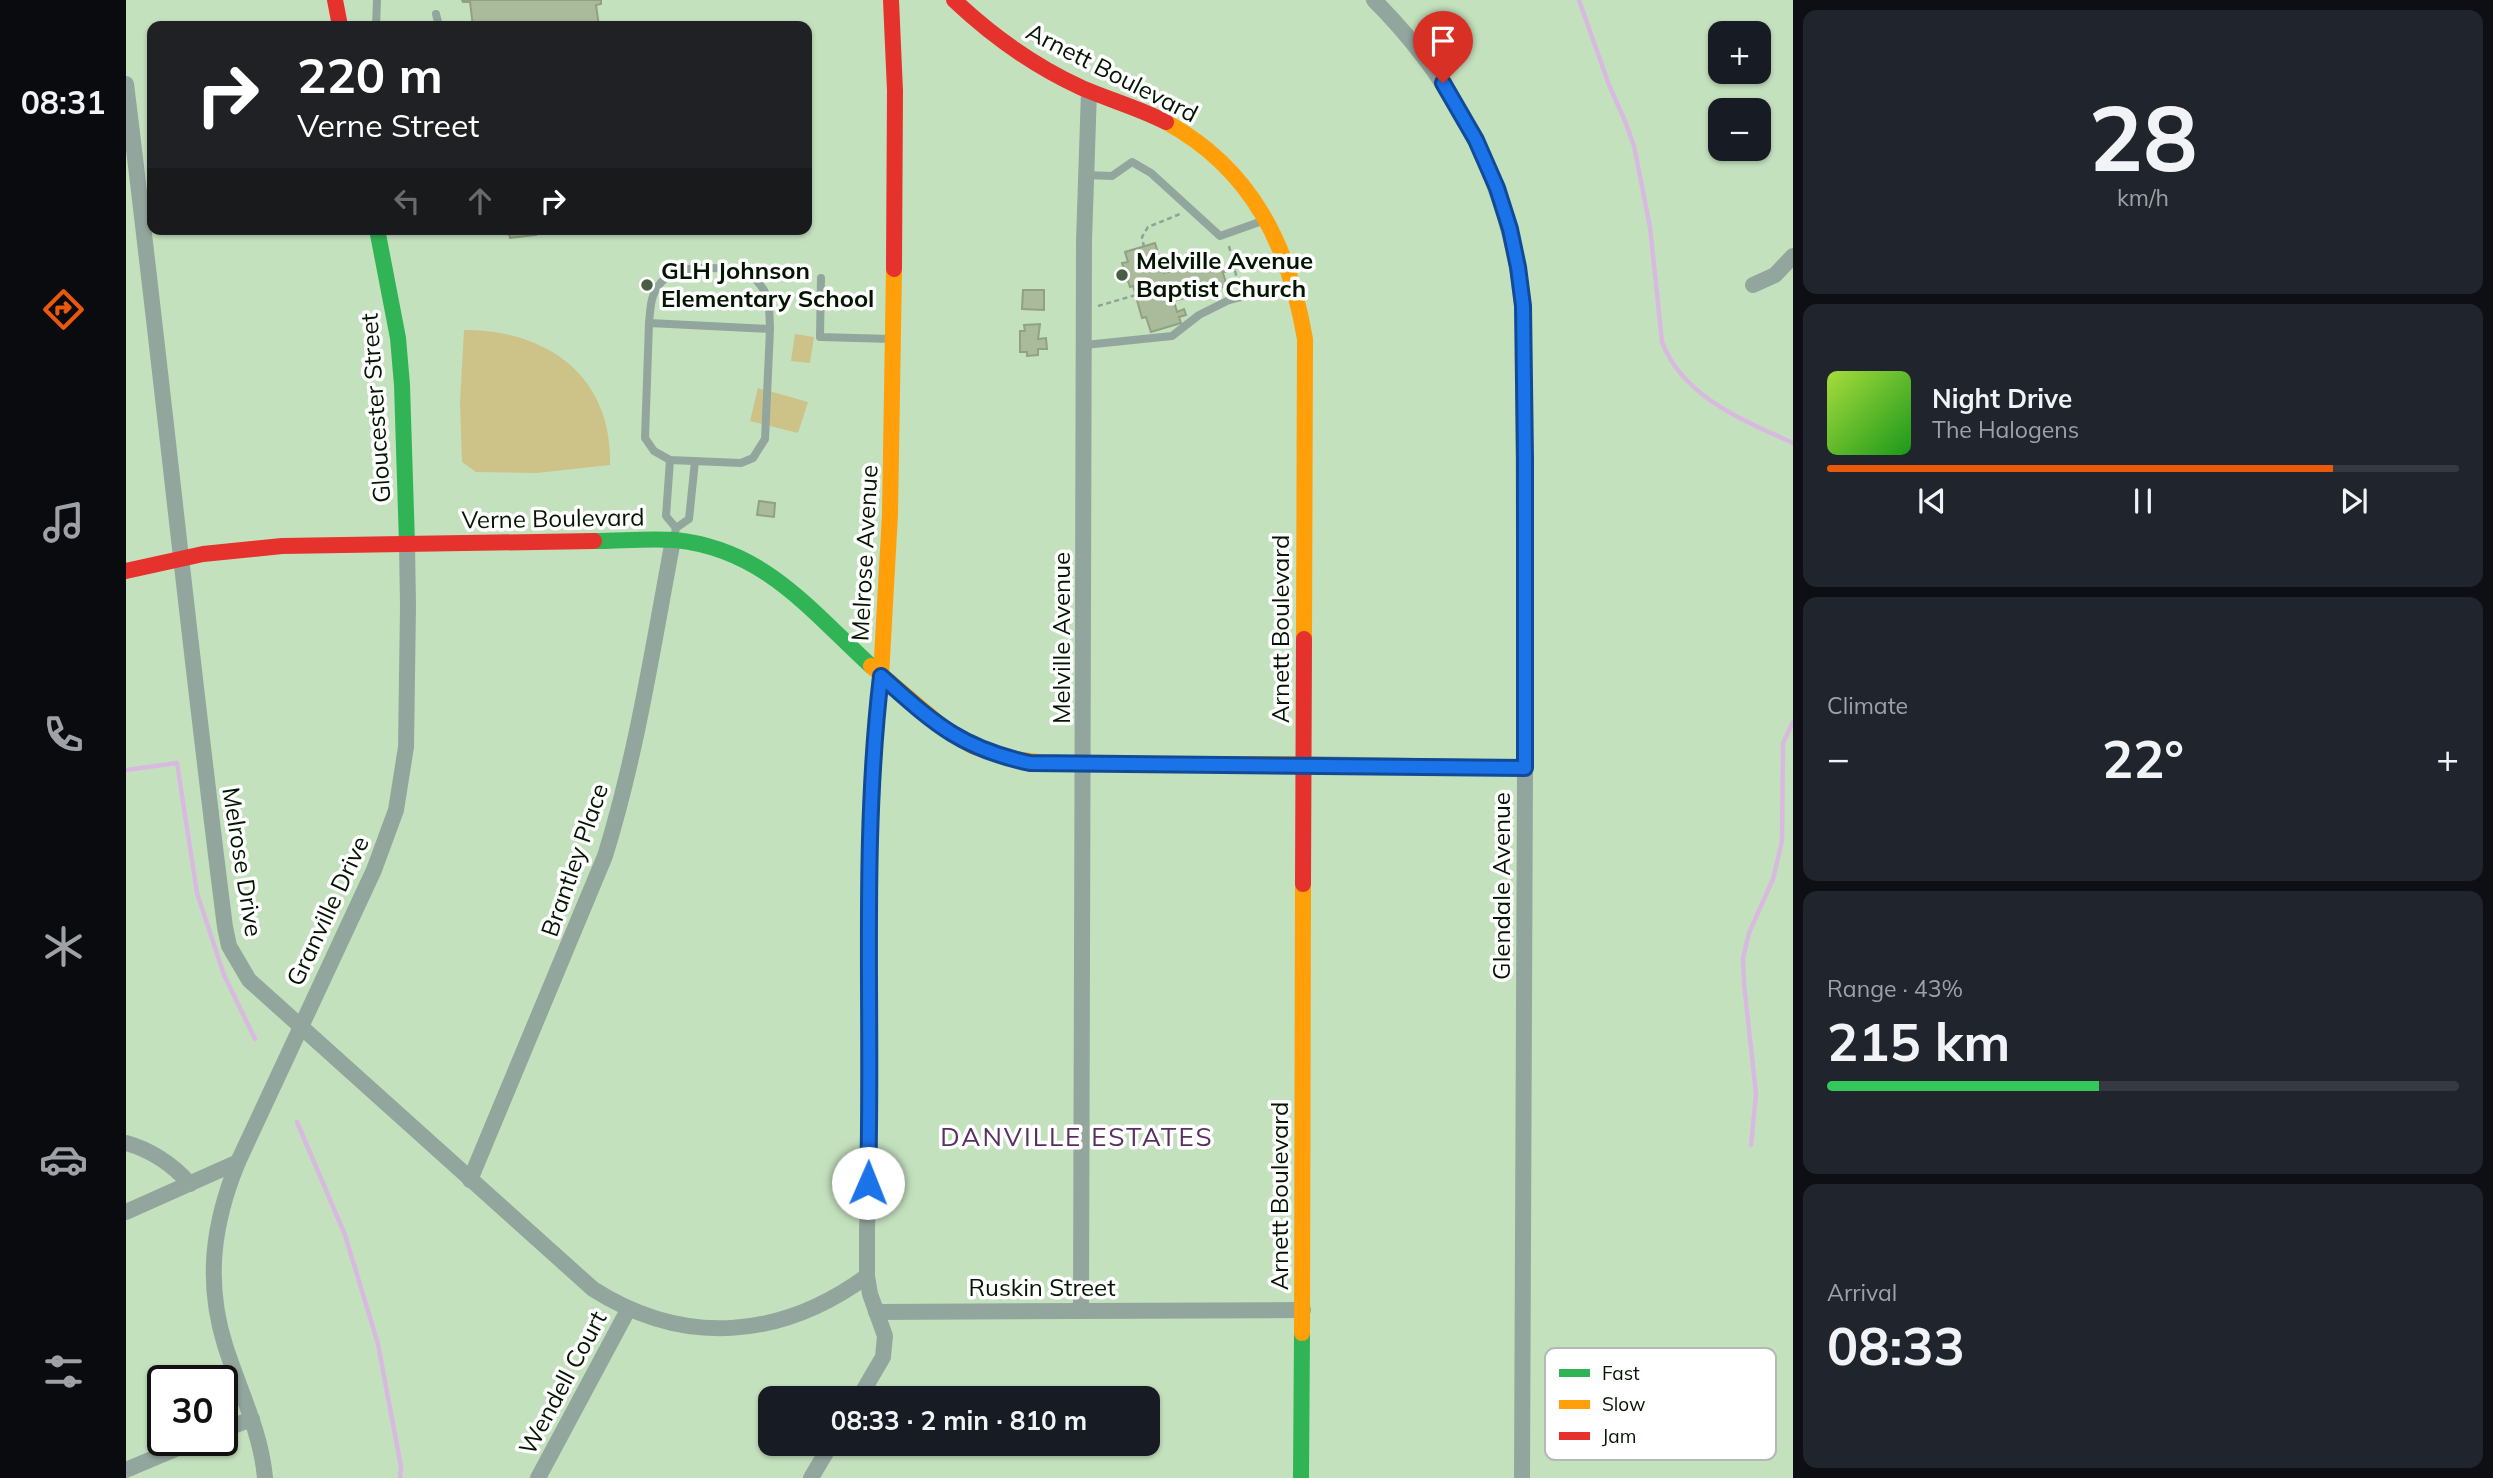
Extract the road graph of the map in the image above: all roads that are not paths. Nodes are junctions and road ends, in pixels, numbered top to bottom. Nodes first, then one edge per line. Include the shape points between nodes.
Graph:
1 (335, 0) edge
2 (377, 0) edge
3 (891, 0) edge
4 (954, 0) edge
5 (1374, 0) edge
6 (436, 14) dead end
7 (339, 21) edge
8 (376, 21) edge
9 (438, 21) edge
10 (126, 84) edge
11 (1089, 91) junction
12 (1086, 175) junction
13 (1268, 219) junction
14 (378, 235) edge
15 (1793, 256) edge
16 (821, 278) dead end
17 (1295, 284) junction
18 (1753, 285) dead end
19 (649, 323) junction
20 (770, 329) junction
21 (894, 339) junction
22 (1085, 345) junction
23 (670, 460) junction
24 (695, 461) junction
25 (675, 534) junction
26 (407, 544) junction
27 (180, 558) junction
28 (126, 570) edge
29 (881, 676) junction
30 (1084, 764) junction
31 (1304, 764) junction
32 (1525, 768) junction
33 (299, 1026) junction
34 (126, 1143) edge
35 (238, 1162) junction
36 (470, 1180) junction
37 (190, 1184) junction
38 (126, 1212) edge
39 (867, 1276) junction
40 (628, 1310) junction
41 (1303, 1310) junction
42 (1081, 1311) junction
43 (876, 1312) junction
44 (866, 1386) edge
45 (252, 1419) junction
46 (238, 1424) edge
47 (159, 1456) edge
48 (824, 1456) edge
49 (126, 1470) edge
50 (265, 1478) edge
51 (538, 1478) edge
52 (811, 1478) edge
53 (1301, 1478) edge
54 (1522, 1478) edge

1 - 7 street
2 - 8 lane
3 - 21 street, Melrose Avenue
4 - 11 street, Arnett Boulevard via 1010,48
5 - 32 street, Glendale Avenue via 1431,65 1476,140 1497,188 1518,267 1523,306
6 - 9 lane
10 - 27 street, Melrose Drive
11 - 12 street, Melville Avenue
11 - 13 street, Arnett Boulevard via 1144,111 1198,142 1243,185
12 - 13 lane via 1112,176 1132,162 1151,173 1220,236
12 - 22 street, Melville Avenue
13 - 17 street, Arnett Boulevard
14 - 26 street, Gloucester Street via 398,338
15 - 18 street via 1775,275
16 - 21 lane via 820,337
17 - 22 lane via 1229,300 1171,336
17 - 31 street, Arnett Boulevard via 1305,339
19 - 20 lane
19 - 20 lane via 653,295 682,268 746,270 769,298
19 - 23 lane via 645,438 654,451
20 - 24 lane via 761,449 741,463
21 - 29 street, Melrose Avenue via 889,568
22 - 30 street, Melville Avenue
23 - 24 lane
23 - 25 lane via 666,516
24 - 25 lane via 689,519
25 - 26 street, Verne Boulevard
25 - 29 street, Verne Boulevard via 722,550 776,578
25 - 36 street, Brantley Place via 622,803 605,856
26 - 27 street, Verne Boulevard via 282,546
26 - 33 street, Granville Drive via 402,782 374,870
27 - 28 street, Verne Boulevard
27 - 33 street, Melrose Drive via 227,936 249,980
29 - 30 street, Verne Boulevard via 935,723 982,750 1030,763
29 - 39 street, Melrose Avenue via 870,838
30 - 31 street, Verne Boulevard
30 - 42 street, Melville Avenue
31 - 32 street
31 - 41 street, Arnett Boulevard
32 - 54 street, Glendale Avenue
33 - 35 street, Granville Drive
33 - 36 street, Melrose Drive
34 - 37 street via 154,1154
35 - 37 street
35 - 45 street, Granville Drive via 217,1227 214,1283 225,1344
36 - 40 street, Melrose Drive via 593,1289
37 - 38 street
39 - 40 street, Melrose Drive via 820,1307 760,1325 681,1326
39 - 43 street
40 - 51 street, Wendell Court
41 - 42 street, Ruskin Street
41 - 53 street, Arnett Boulevard
42 - 43 street, Ruskin Street
43 - 44 street via 885,1349
45 - 46 street
45 - 50 street, Granville Drive
47 - 49 street
48 - 52 street

